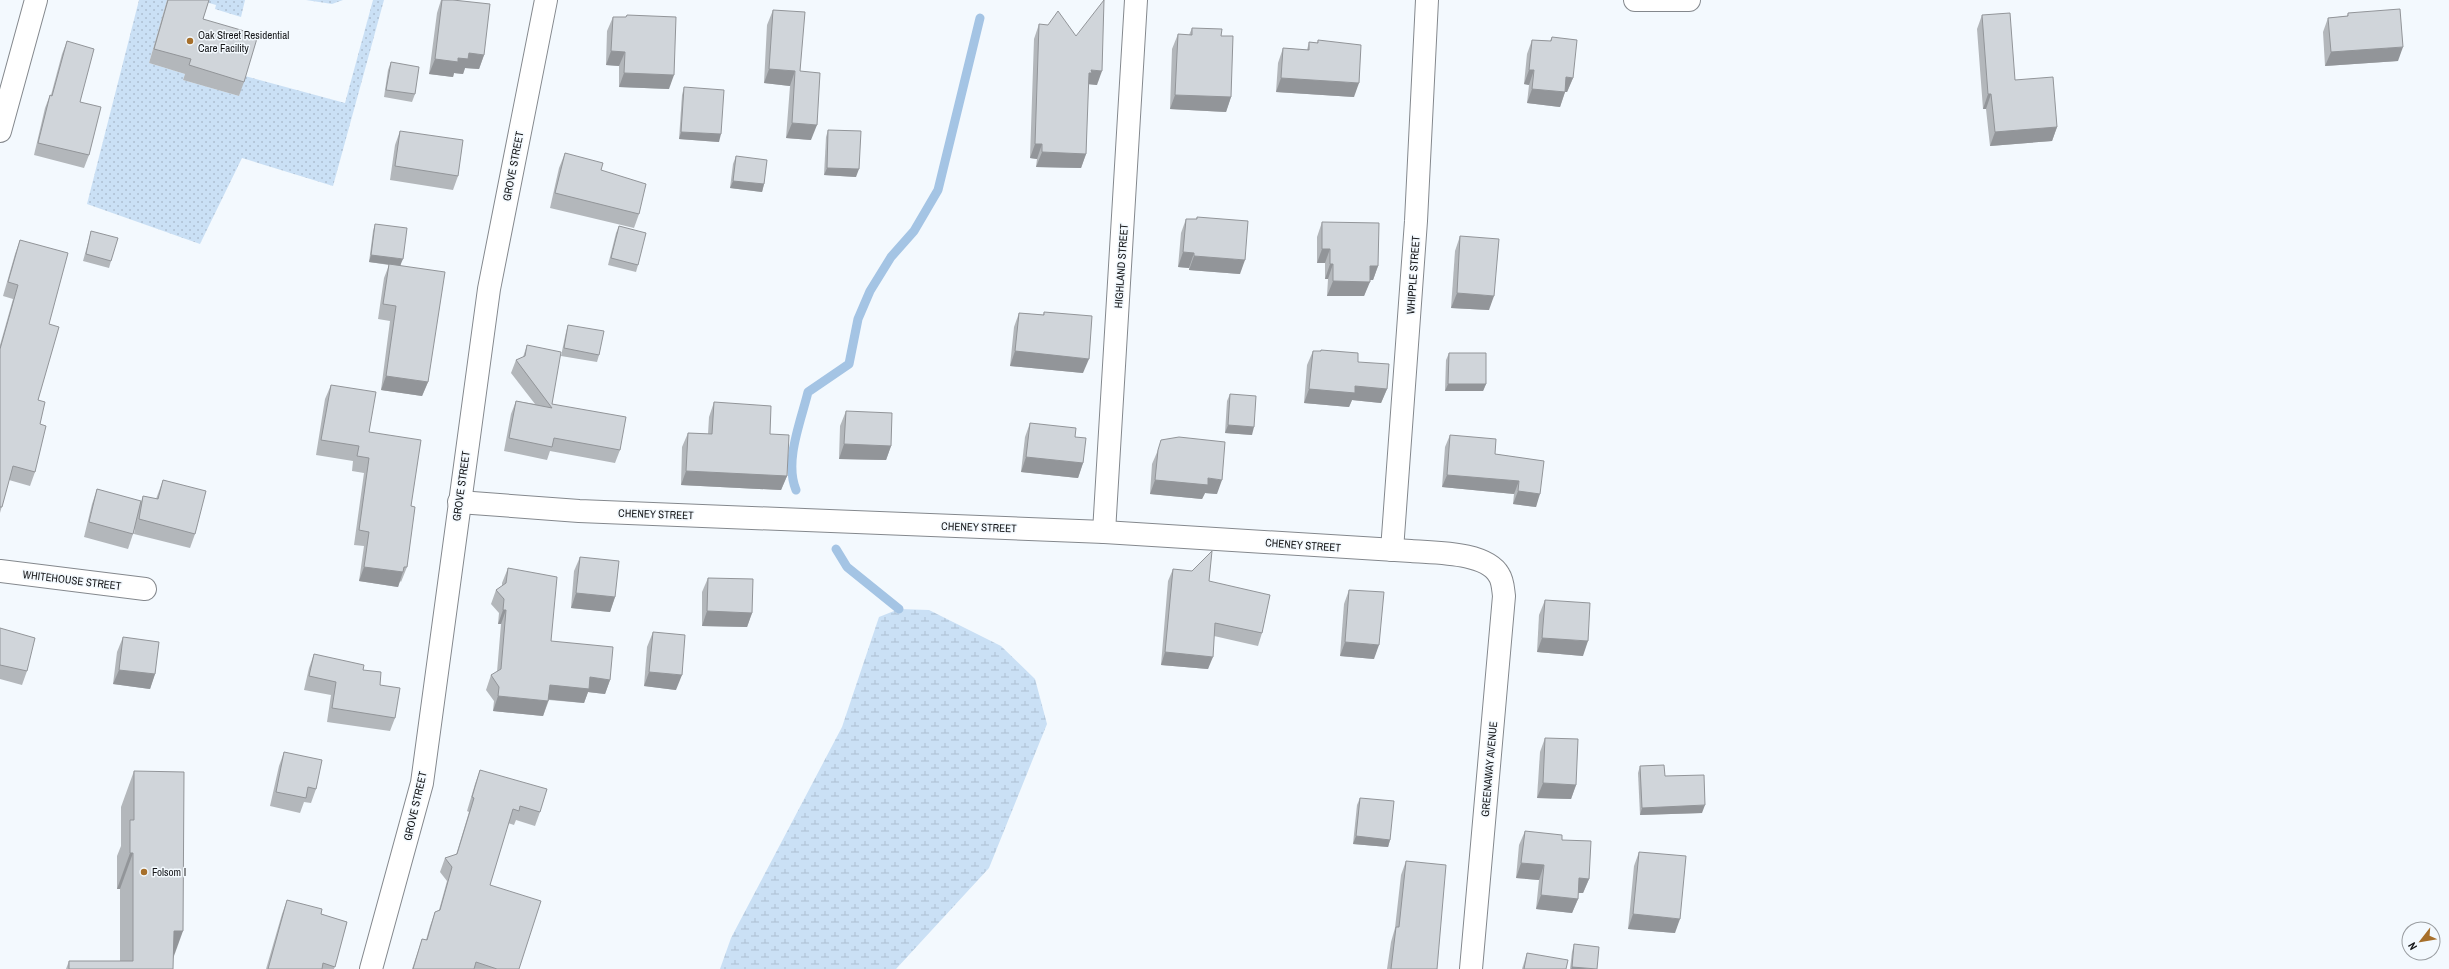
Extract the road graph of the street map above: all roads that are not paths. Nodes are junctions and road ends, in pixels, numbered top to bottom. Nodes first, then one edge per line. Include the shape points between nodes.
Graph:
1 (36, 0) edge
2 (546, 0) edge
3 (1136, 0) edge
4 (1427, 0) edge
5 (1635, 0) edge
6 (1689, 0) edge
7 (0, 131) edge
8 (459, 502) junction
9 (1104, 532) junction
10 (1392, 550) junction
11 (1496, 570) joint
12 (0, 571) edge
13 (145, 589) dead end
14 (371, 969) edge
15 (1471, 969) edge

1 - 7 street
2 - 8 street, GROVE STREET via 491,280
3 - 9 street, HIGHLAND STREET
4 - 10 street, WHIPPLE STREET via 1416,221
5 - 6 street
8 - 9 street, CHENEY STREET via 579,511
8 - 14 street, GROVE STREET via 422,783
9 - 10 street, CHENEY STREET
10 - 11 street, CHENEY STREET via 1462,556 1481,561
11 - 15 street, GREENAWAY AVENUE via 1502,581 1504,596
12 - 13 street, WHITEHOUSE STREET

